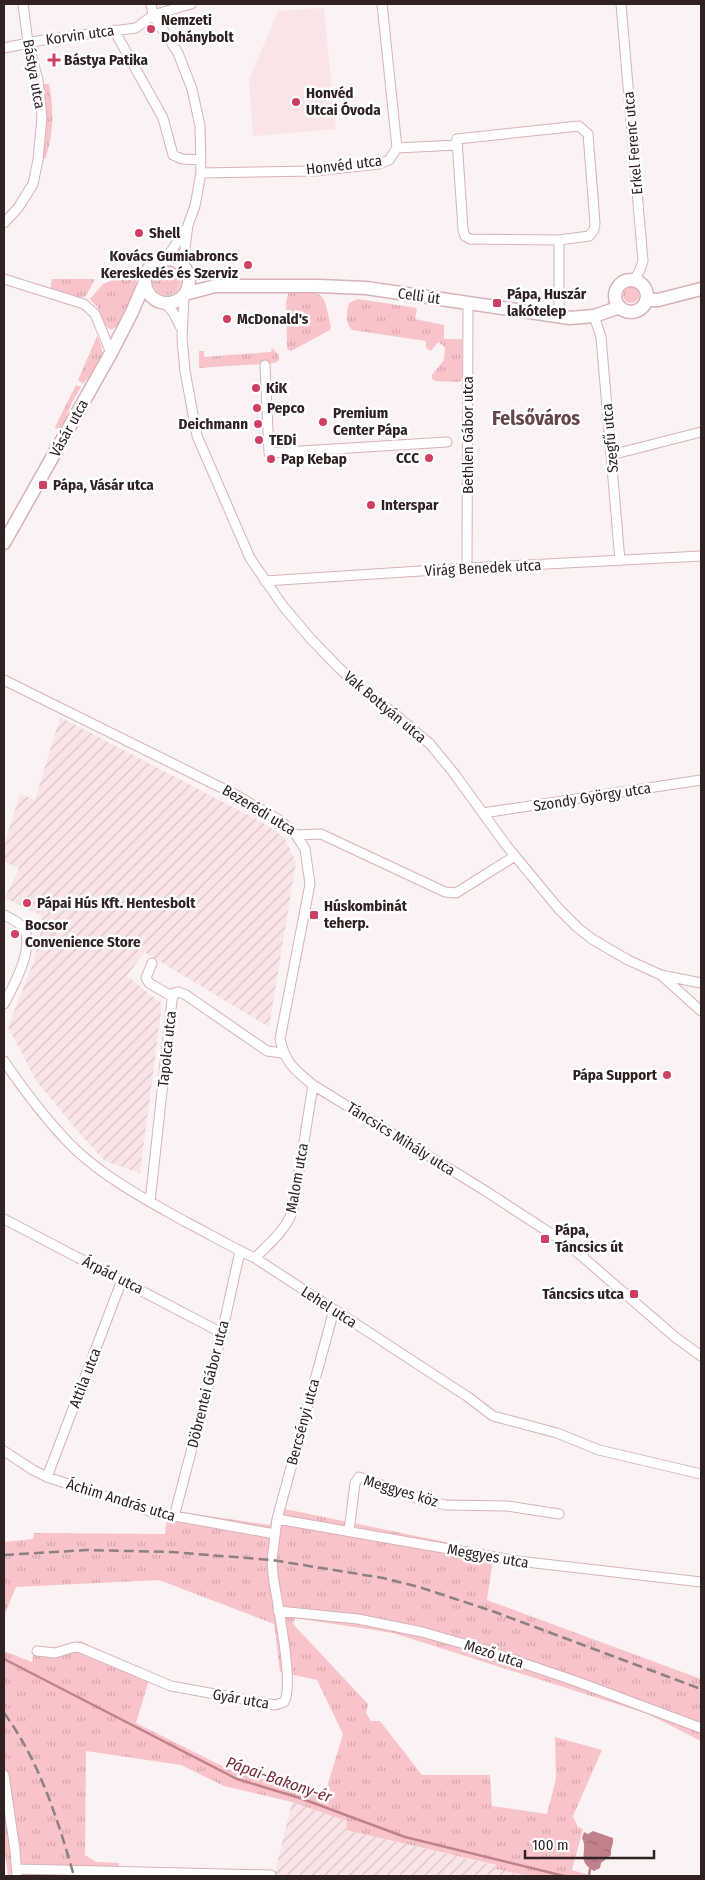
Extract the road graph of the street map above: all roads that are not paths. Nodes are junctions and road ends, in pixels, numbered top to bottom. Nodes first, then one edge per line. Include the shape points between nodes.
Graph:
1 (22, 4) edge
2 (151, 4) edge
3 (191, 4) edge
4 (382, 4) edge
5 (621, 4) edge
6 (153, 16) junction
7 (114, 30) junction
8 (28, 43) junction
9 (4, 48) edge
10 (457, 145) junction
11 (397, 148) junction
12 (201, 160) junction
13 (201, 173) junction
14 (4, 223) edge
15 (188, 225) junction
16 (559, 240) junction
17 (161, 259) junction
18 (186, 269) junction
19 (4, 279) edge
20 (634, 280) junction
21 (145, 282) junction
22 (215, 286) junction
23 (701, 289) edge
24 (184, 295) junction
25 (646, 300) junction
26 (160, 302) junction
27 (468, 302) junction
28 (620, 307) junction
29 (132, 312) junction
30 (594, 316) junction
31 (559, 317) junction
32 (182, 328) junction
33 (111, 353) junction
34 (265, 365) dead end
35 (701, 432) edge
36 (447, 442) dead end
37 (611, 454) junction
38 (4, 543) edge
39 (701, 556) edge
40 (620, 561) junction
41 (467, 568) junction
42 (265, 580) junction
43 (4, 680) edge
44 (701, 780) edge
45 (483, 814) junction
46 (296, 835) junction
47 (515, 856) junction
48 (4, 915) edge
49 (152, 963) dead end
50 (661, 975) junction
51 (701, 982) edge
52 (173, 997) junction
53 (4, 1004) edge
54 (701, 1011) edge
55 (282, 1053) junction
56 (4, 1061) edge
57 (313, 1085) junction
58 (150, 1202) junction
59 (4, 1219) edge
60 (240, 1251) junction
61 (256, 1258) junction
62 (122, 1280) junction
63 (334, 1310) junction
64 (222, 1333) junction
65 (701, 1356) edge
66 (4, 1451) edge
67 (701, 1474) edge
68 (47, 1477) junction
69 (559, 1514) dead end
70 (174, 1517) junction
71 (277, 1519) junction
72 (348, 1531) junction
73 (275, 1534) junction
74 (701, 1582) edge
75 (278, 1611) junction
76 (37, 1651) dead end
77 (701, 1728) edge
78 (4, 1775) edge
79 (7, 1814) edge
80 (17, 1873) edge
81 (271, 1875) edge

1 - 8 street, Bástya utca
2 - 6 street
3 - 6 street, Korvin utca
4 - 11 street, Honvéd utca
5 - 20 street, Erkel Ferenc utca via 643,261
6 - 7 street, Korvin utca via 136,28
6 - 12 street via 178,53 192,89 200,126
7 - 8 street, Korvin utca
7 - 12 street via 163,118 173,156
8 - 9 street, Korvin utca
8 - 14 street, Bástya utca via 38,80 42,117 38,160 33,184
10 - 11 street
10 - 16 street via 465,236 470,239
10 - 16 street via 457,139 579,126 585,129 588,134 594,230 582,238
11 - 13 street, Honvéd utca via 389,160 379,164 315,171
12 - 13 street
13 - 15 street
15 - 17 street via 170,253
15 - 18 street
16 - 31 street
17 - 18 street via 178,261
17 - 21 street via 150,266
18 - 22 street, Celli út
18 - 24 street via 189,282
19 - 33 street via 84,304 95,314
20 - 25 street via 646,290
20 - 28 street via 623,282 616,291
21 - 26 street via 149,293
21 - 29 street, Vásár utca
22 - 24 street, Celli út
22 - 27 street, Celli út via 366,288
23 - 25 street, Celli út
24 - 26 street via 174,302
24 - 32 street, Vak Bottyán utca
25 - 28 street, Celli út via 635,311
26 - 29 street
26 - 32 street, Vak Bottyán utca via 172,312
27 - 31 street, Celli út
27 - 41 street, Bethlen Gábor utca
28 - 30 street, Celli út
29 - 33 street, Vásár utca
30 - 31 street, Celli út
30 - 37 street, Szegfű utca via 601,337
32 - 42 street, Vak Bottyán utca via 185,371 197,436 250,558
33 - 38 street, Vásár utca
34 - 36 street via 269,453
35 - 37 street
37 - 40 street, Szegfű utca
39 - 40 street, Virág Benedek utca
40 - 41 street, Virág Benedek utca
41 - 42 street, Virág Benedek utca
42 - 45 street, Vak Bottyán utca via 310,638 339,668 430,744
43 - 46 street, Bezerédi utca via 234,794 281,821
44 - 45 street, Szondy György utca
45 - 47 street, Vak Bottyán utca
46 - 47 street, Bezerédi utca via 321,834 445,892 456,893
46 - 55 street via 305,849 310,884 280,1039
47 - 50 street, Vak Bottyán utca via 558,908 592,940
48 - 53 street via 24,929 27,944 16,981
49 - 52 street via 146,978
50 - 51 street
50 - 54 street, Vak Bottyán utca
52 - 55 street, Tapolca utca via 174,993 180,992 186,995 267,1051
52 - 58 street, Tapolca utca
55 - 57 street, Táncsics Mihály utca via 291,1067
56 - 58 street, Lehel utca via 28,1097 64,1138 93,1165
57 - 61 street, Malom utca via 290,1220
57 - 65 street, Táncsics Mihály utca via 570,1246
58 - 60 street, Lehel utca
59 - 62 street, Árpád utca
60 - 61 street, Lehel utca
60 - 64 street, Döbrentei Gábor utca
61 - 63 street, Lehel utca
62 - 64 street, Árpád utca
62 - 68 street, Attila utca
63 - 67 street, Lehel utca via 493,1416 556,1433 599,1450
63 - 71 street, Bercsényi utca
64 - 70 street, Döbrentei Gábor utca
66 - 68 street, Áchim András utca
68 - 70 street, Áchim András utca
69 - 72 street, Meggyes köz via 508,1506 446,1505 359,1477 354,1482
70 - 73 street, Áchim András utca
71 - 72 street, Meggyes utca
71 - 73 street, Bercsényi utca
72 - 74 street, Meggyes utca via 518,1561
73 - 75 street, Gyár utca via 273,1575
75 - 76 street, Gyár utca via 287,1672 286,1698 280,1705 171,1686 80,1648 56,1653
75 - 77 street, Mező utca via 358,1619 422,1632 491,1652
78 - 79 street
79 - 80 street
80 - 81 street

